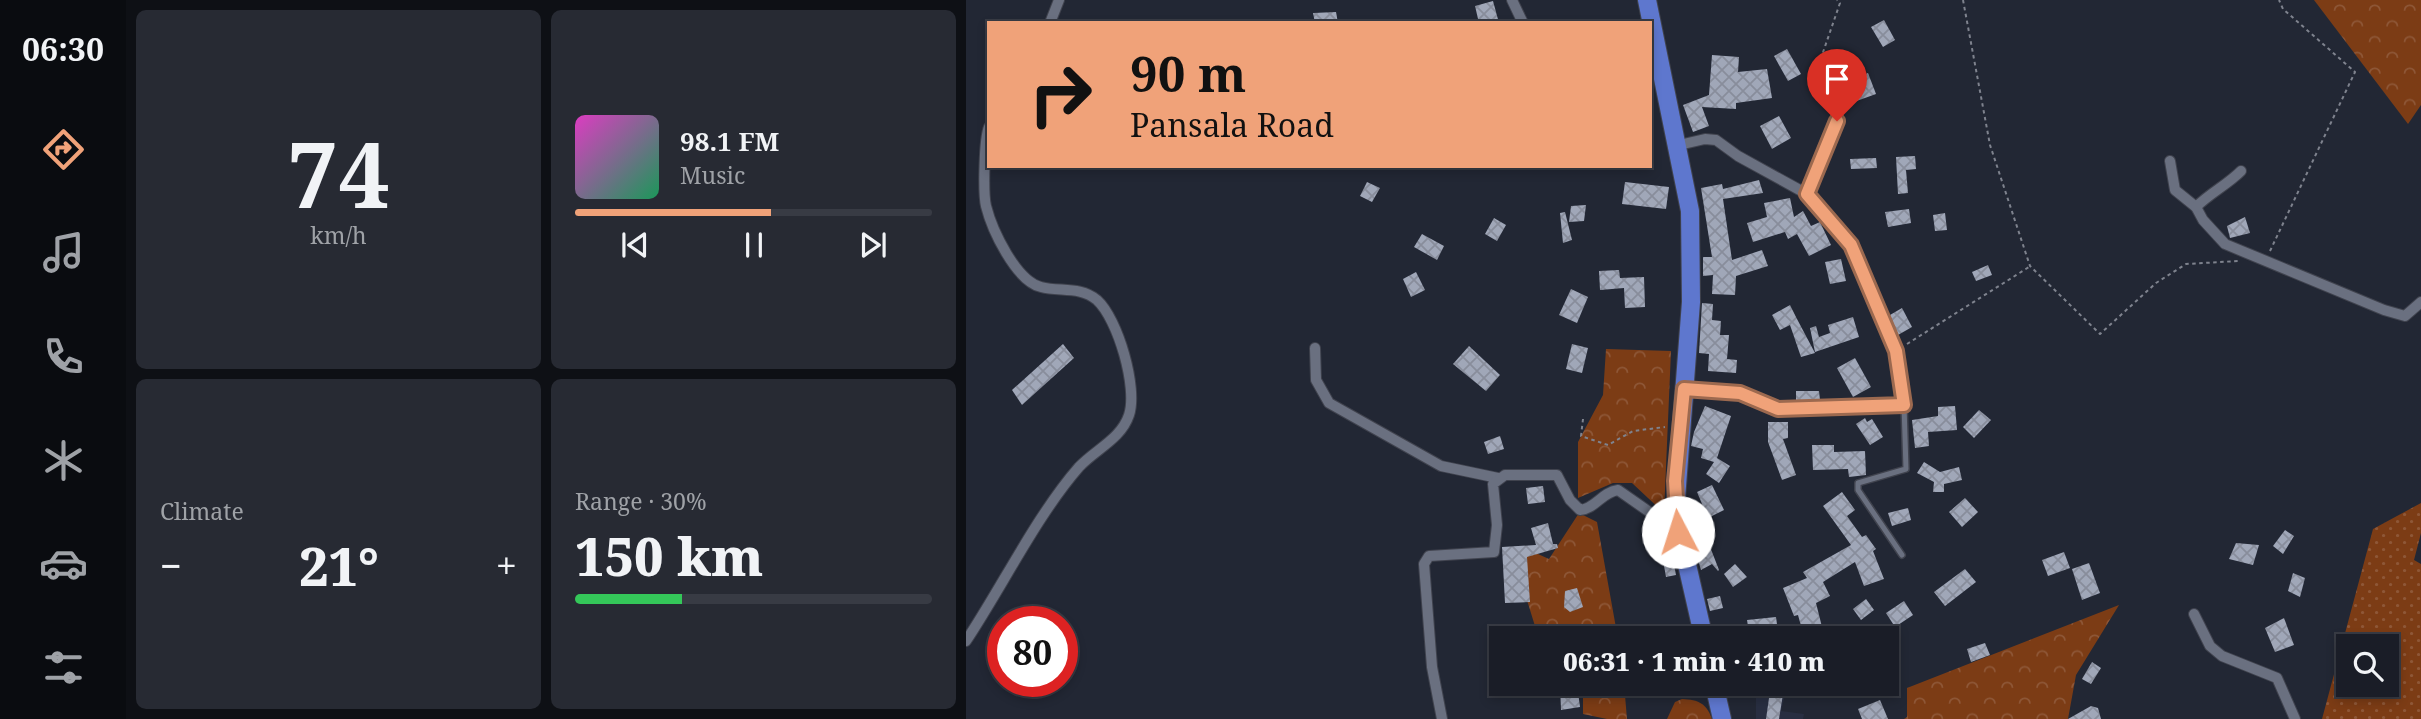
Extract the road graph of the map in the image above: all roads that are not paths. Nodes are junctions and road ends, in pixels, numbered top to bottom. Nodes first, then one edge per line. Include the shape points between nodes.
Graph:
1 (1059, 0) edge
2 (1512, 0) edge
3 (1647, 0) edge
4 (1051, 21) edge
5 (1522, 21) edge
6 (1652, 21) edge
7 (1652, 23) edge
8 (1837, 121) road end
9 (1679, 145) junction
10 (2169, 161) dead end
11 (987, 168) edge
12 (2241, 171) dead end
13 (1807, 194) junction
14 (2196, 207) junction
15 (2421, 302) edge
16 (1315, 348) dead end
17 (1684, 389) junction
18 (1904, 405) junction
19 (1498, 478) junction
20 (1678, 532) junction
21 (1902, 555) dead end
22 (2194, 614) dead end
23 (1701, 626) edge
24 (966, 641) edge
25 (1717, 696) edge
26 (1442, 719) edge
27 (1722, 719) edge
28 (2295, 719) edge

1 - 4 street
2 - 5 street
3 - 6 highway
7 - 9 highway
8 - 13 lane
9 - 13 street via 1716,140
9 - 17 highway via 1690,211 1692,264
10 - 14 street via 2175,190
11 - 24 street via 986,206 1014,268 1040,287 1073,289 1097,300 1118,331 1126,357 1131,411 1124,429 1079,467
12 - 14 street
13 - 18 street via 1851,245 1896,351
14 - 15 street via 2225,244 2384,310 2405,316
16 - 19 street via 1316,380 1329,403 1441,466
17 - 18 street via 1740,393 1778,409
17 - 20 highway via 1675,498
18 - 21 lane via 1906,469 1858,483 1858,491
19 - 20 street via 1557,475 1580,510 1618,490
19 - 26 street via 1493,485 1494,552 1438,554 1429,556 1424,564 1432,667
20 - 23 highway
22 - 28 street via 2210,646 2222,656 2277,678
25 - 27 highway

